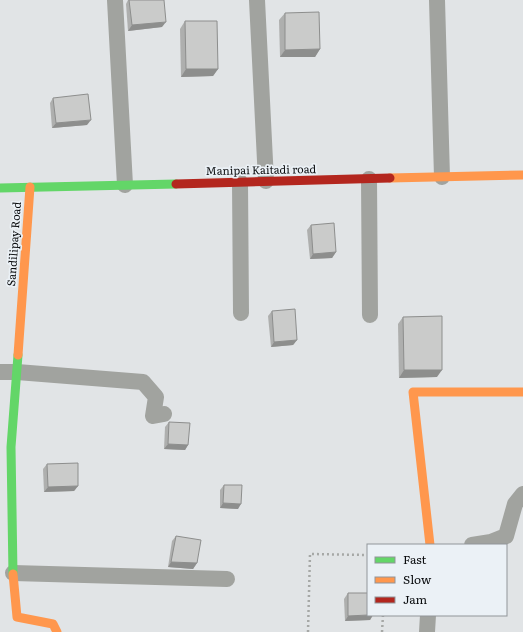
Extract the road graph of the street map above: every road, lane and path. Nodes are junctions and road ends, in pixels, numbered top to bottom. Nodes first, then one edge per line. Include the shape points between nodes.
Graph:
1 (115, 0) edge
2 (257, 0) edge
3 (438, 0) edge
4 (523, 175) edge
5 (442, 177) junction
6 (369, 179) junction
7 (240, 182) junction
8 (266, 182) junction
9 (125, 185) junction
10 (30, 187) junction
11 (0, 188) edge
12 (241, 313) dead end
13 (370, 315) dead end
14 (0, 372) edge
15 (16, 372) junction
16 (523, 392) edge
17 (164, 414) dead end
18 (523, 494) edge
19 (430, 544) edge
20 (478, 544) edge
21 (367, 555) edge
22 (13, 573) junction
23 (227, 579) dead end
24 (382, 616) edge
25 (428, 616) edge
26 (57, 632) edge
27 (308, 632) edge
28 (382, 632) edge
29 (427, 632) edge

1 - 9 street
2 - 8 street
3 - 5 street
4 - 5 street, Manipai Kaitadi road
5 - 6 street, Manipai Kaitadi road
6 - 8 street, Manipai Kaitadi road
6 - 13 street
7 - 8 street, Manipai Kaitadi road
7 - 9 street, Manipai Kaitadi road
7 - 12 street
9 - 10 street, Manipai Kaitadi road
10 - 11 street, Manipai Kaitadi road
10 - 15 street, Sandilipay Road
14 - 15 street
15 - 17 street via 143,382 156,397 153,416
15 - 22 street, Sandilipay Road via 11,447
16 - 19 street via 413,392
18 - 20 street via 515,504 506,536
21 - 27 path via 310,554
22 - 23 street
22 - 26 street, Sandilipay Road via 17,617 53,624
24 - 28 path
25 - 29 street

